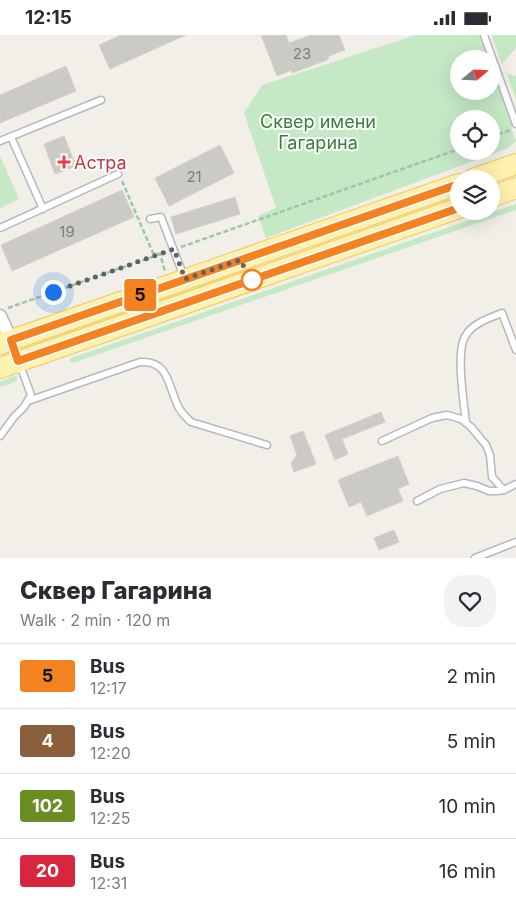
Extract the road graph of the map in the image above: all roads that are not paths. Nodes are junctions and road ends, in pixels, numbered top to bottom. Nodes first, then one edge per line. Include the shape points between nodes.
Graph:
1 (484, 35) edge
2 (102, 100) dead end
3 (516, 124) edge
4 (11, 137) junction
5 (0, 141) edge
6 (516, 164) edge
7 (499, 170) edge
8 (118, 174) road end
9 (450, 187) edge
10 (516, 188) edge
11 (500, 194) edge
12 (42, 209) junction
13 (450, 211) edge
14 (150, 219) dead end
15 (0, 228) edge
16 (176, 277) junction
17 (0, 316) edge
18 (6, 342) edge
19 (516, 350) edge
20 (9, 365) edge
21 (28, 401) junction
22 (466, 423) junction
23 (0, 436) edge
24 (382, 441) dead end
25 (267, 445) dead end
26 (516, 484) edge
27 (504, 490) junction
28 (417, 501) dead end
29 (516, 542) edge
30 (475, 558) edge

1 - 3 lane
2 - 4 lane
4 - 5 lane
4 - 12 lane
6 - 7 main road
8 - 12 lane
9 - 16 main road
10 - 11 main road
12 - 15 lane
13 - 20 main road
14 - 16 lane via 161,217 174,249
16 - 18 main road
17 - 18 street
18 - 20 main road
19 - 22 lane via 502,313 473,327 466,334 462,342 461,363
20 - 21 lane via 31,395
21 - 23 lane
21 - 25 lane via 150,361 158,365 168,378 177,404 191,422
22 - 24 lane via 447,415 432,418
22 - 27 lane via 486,445 492,477
26 - 27 lane
27 - 28 lane via 489,491 464,483 440,489
29 - 30 lane

